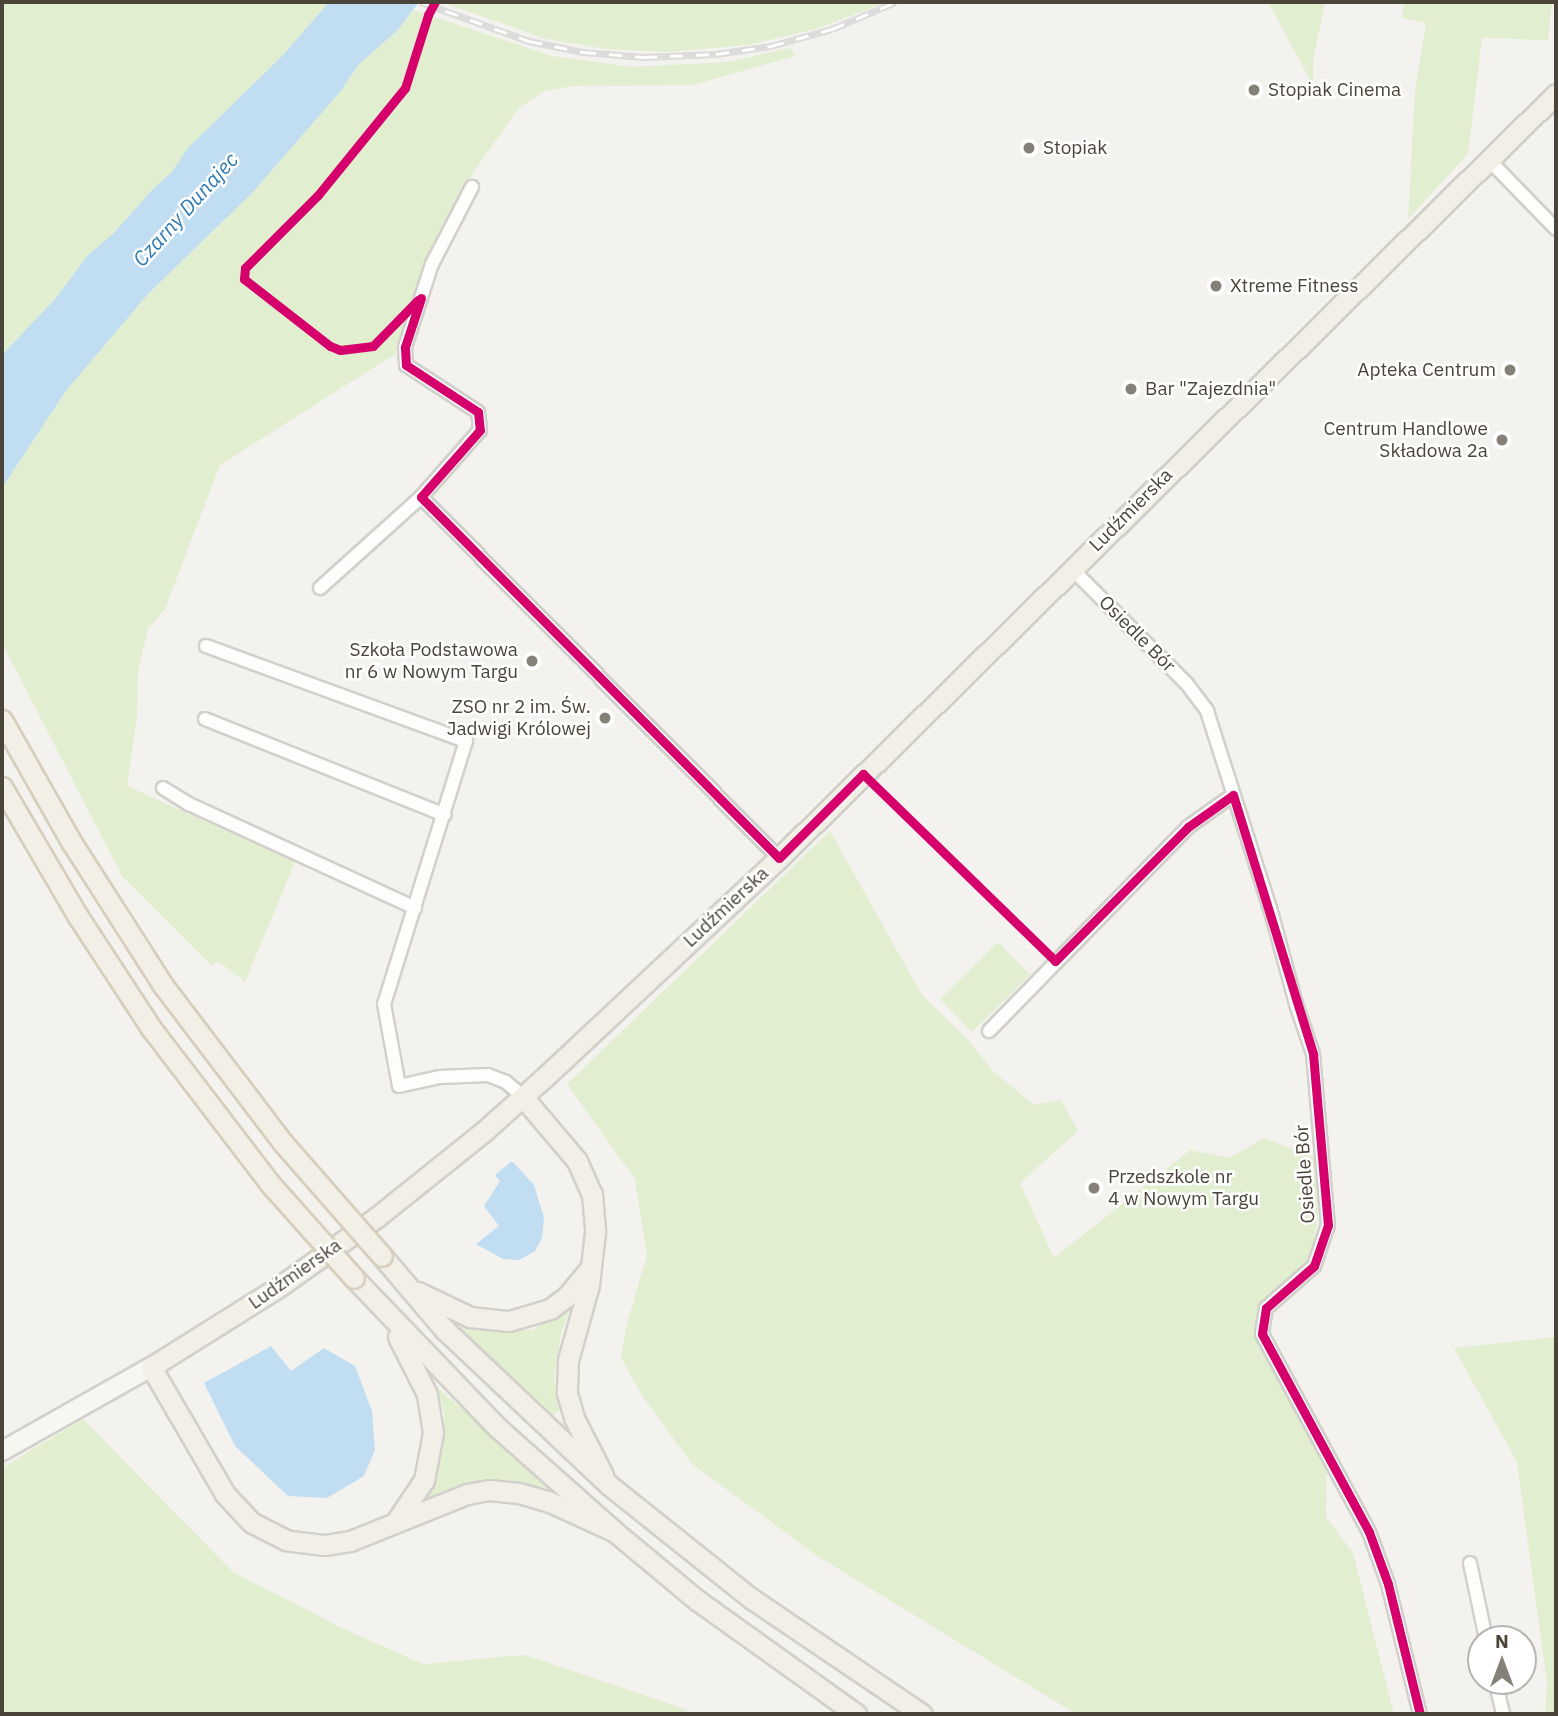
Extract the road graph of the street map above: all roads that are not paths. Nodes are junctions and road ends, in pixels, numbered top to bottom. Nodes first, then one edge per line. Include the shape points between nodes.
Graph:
1 (1556, 94) edge
2 (1489, 160) junction
3 (471, 187) dead end
4 (1556, 229) edge
5 (421, 497) junction
6 (1072, 569) junction
7 (320, 588) dead end
8 (206, 646) dead end
9 (205, 719) dead end
10 (2, 720) edge
11 (2, 787) edge
12 (163, 788) dead end
13 (1233, 795) junction
14 (446, 814) junction
15 (779, 858) junction
16 (415, 908) junction
17 (989, 1031) dead end
18 (523, 1097) junction
19 (589, 1270) junction
20 (405, 1284) junction
21 (384, 1312) junction
22 (151, 1367) junction
23 (2, 1451) edge
24 (608, 1486) junction
25 (395, 1523) junction
26 (615, 1532) junction
27 (1470, 1563) dead end
28 (1483, 1625) edge
29 (1499, 1695) edge
30 (856, 1714) edge
31 (922, 1714) edge
32 (1420, 1714) edge
33 (1503, 1714) edge

1 - 2 main road, Ludźmierska
2 - 4 street
2 - 6 main road, Ludźmierska
3 - 5 street via 432,264 405,347 406,365 478,412 480,430
5 - 7 street
5 - 15 street
6 - 13 street, Osiedle Bór via 1208,710
6 - 15 main road, Ludźmierska
8 - 14 street via 467,741
9 - 14 street
10 - 20 main road, bridge via 72,843 162,984 283,1143
11 - 21 main road, bridge via 151,1028 264,1175
12 - 16 street
13 - 17 street via 1188,827
13 - 32 street, Osiedle Bór via 1313,1054 1328,1225 1314,1266 1266,1308 1262,1334 1369,1532 1388,1584
14 - 16 street
15 - 18 main road, Ludźmierska
16 - 18 street via 384,1004 399,1086 440,1077 488,1076
18 - 19 main road via 577,1161 587,1180 595,1213
18 - 22 main road, Ludźmierska via 377,1217 260,1299
19 - 20 main road via 550,1309 509,1321 470,1317
19 - 24 main road via 568,1360 567,1393 574,1418
20 - 24 main road via 468,1354
21 - 25 main road via 421,1376 433,1433 424,1480
21 - 26 main road via 498,1428
22 - 23 main road, Ludźmierska
22 - 25 main road via 225,1494 252,1523 286,1540 324,1545 350,1541
24 - 31 main road via 752,1599
25 - 26 main road via 467,1494 489,1490 550,1502
26 - 30 main road via 708,1608
27 - 28 street
29 - 33 street

